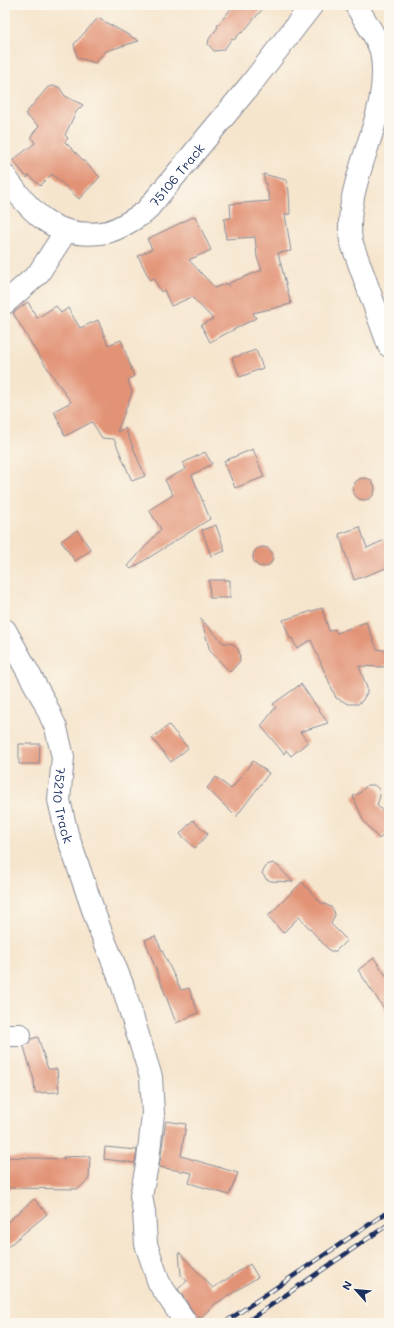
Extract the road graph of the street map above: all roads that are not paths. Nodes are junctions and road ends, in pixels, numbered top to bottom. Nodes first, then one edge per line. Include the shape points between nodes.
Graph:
1 (312, 5) edge
2 (356, 5) edge
3 (5, 176) edge
4 (66, 231) junction
5 (5, 302) edge
6 (389, 346) edge
7 (5, 630) edge
8 (186, 1323) edge

1 - 4 street, 75106 Track via 251,84 145,212 108,232 79,234
2 - 6 street via 381,51 386,90 383,110 352,209 351,241
3 - 4 street, 75106 Track via 22,201 38,217
4 - 5 street via 38,274
7 - 8 street, 75210 Track via 56,728 63,757 60,800 67,834 122,984 151,1077 153,1114 148,1160 140,1196 146,1244 159,1283

